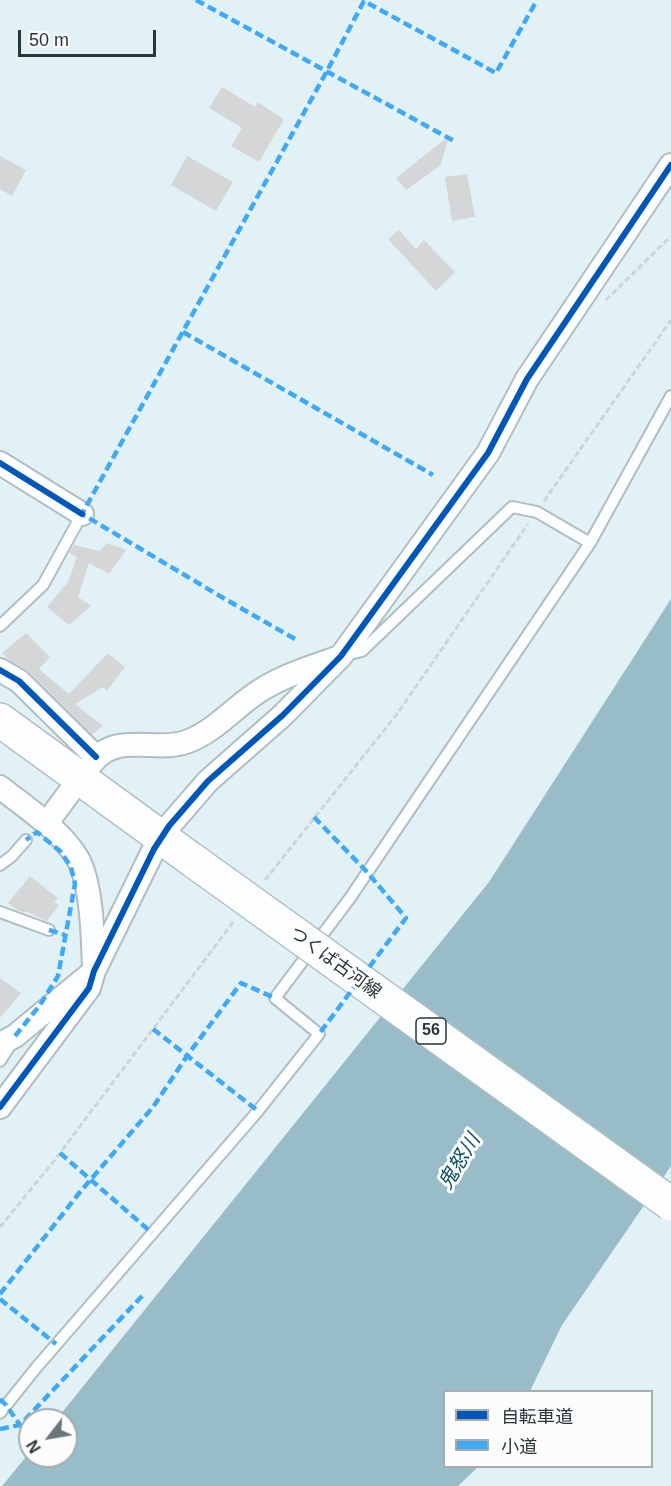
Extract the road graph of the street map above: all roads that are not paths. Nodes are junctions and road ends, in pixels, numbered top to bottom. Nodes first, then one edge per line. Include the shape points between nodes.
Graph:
1 (671, 165) edge
2 (671, 396) edge
3 (0, 464) edge
4 (82, 514) joint
5 (590, 543) junction
6 (0, 626) edge
7 (341, 656) junction
8 (0, 670) edge
9 (0, 720) edge
10 (0, 788) edge
11 (69, 794) dead end
12 (46, 824) junction
13 (162, 837) junction
14 (26, 840) dead end
15 (0, 865) edge
16 (0, 912) edge
17 (49, 930) dead end
18 (94, 971) junction
19 (8, 1040) edge
20 (0, 1061) edge
21 (0, 1107) edge
22 (671, 1204) edge
23 (0, 1413) edge

1 - 7 street via 527,379 488,453
2 - 5 lane
3 - 4 street
4 - 6 lane via 43,585
5 - 7 lane via 537,512 512,507 362,651
5 - 23 lane via 350,898 275,998 319,1034
7 - 8 street via 284,676 201,735 185,742 169,746 123,744 94,760 19,681
7 - 13 street via 283,715 208,781
9 - 13 main road, つくば古河線 / 56
10 - 12 street
11 - 12 street
12 - 18 street via 70,849 83,870 92,924
13 - 18 street
13 - 22 main road, つくば古河線 / 56, bridge
14 - 15 lane
16 - 17 lane
18 - 19 street
18 - 21 street via 79,1003
19 - 20 lane

